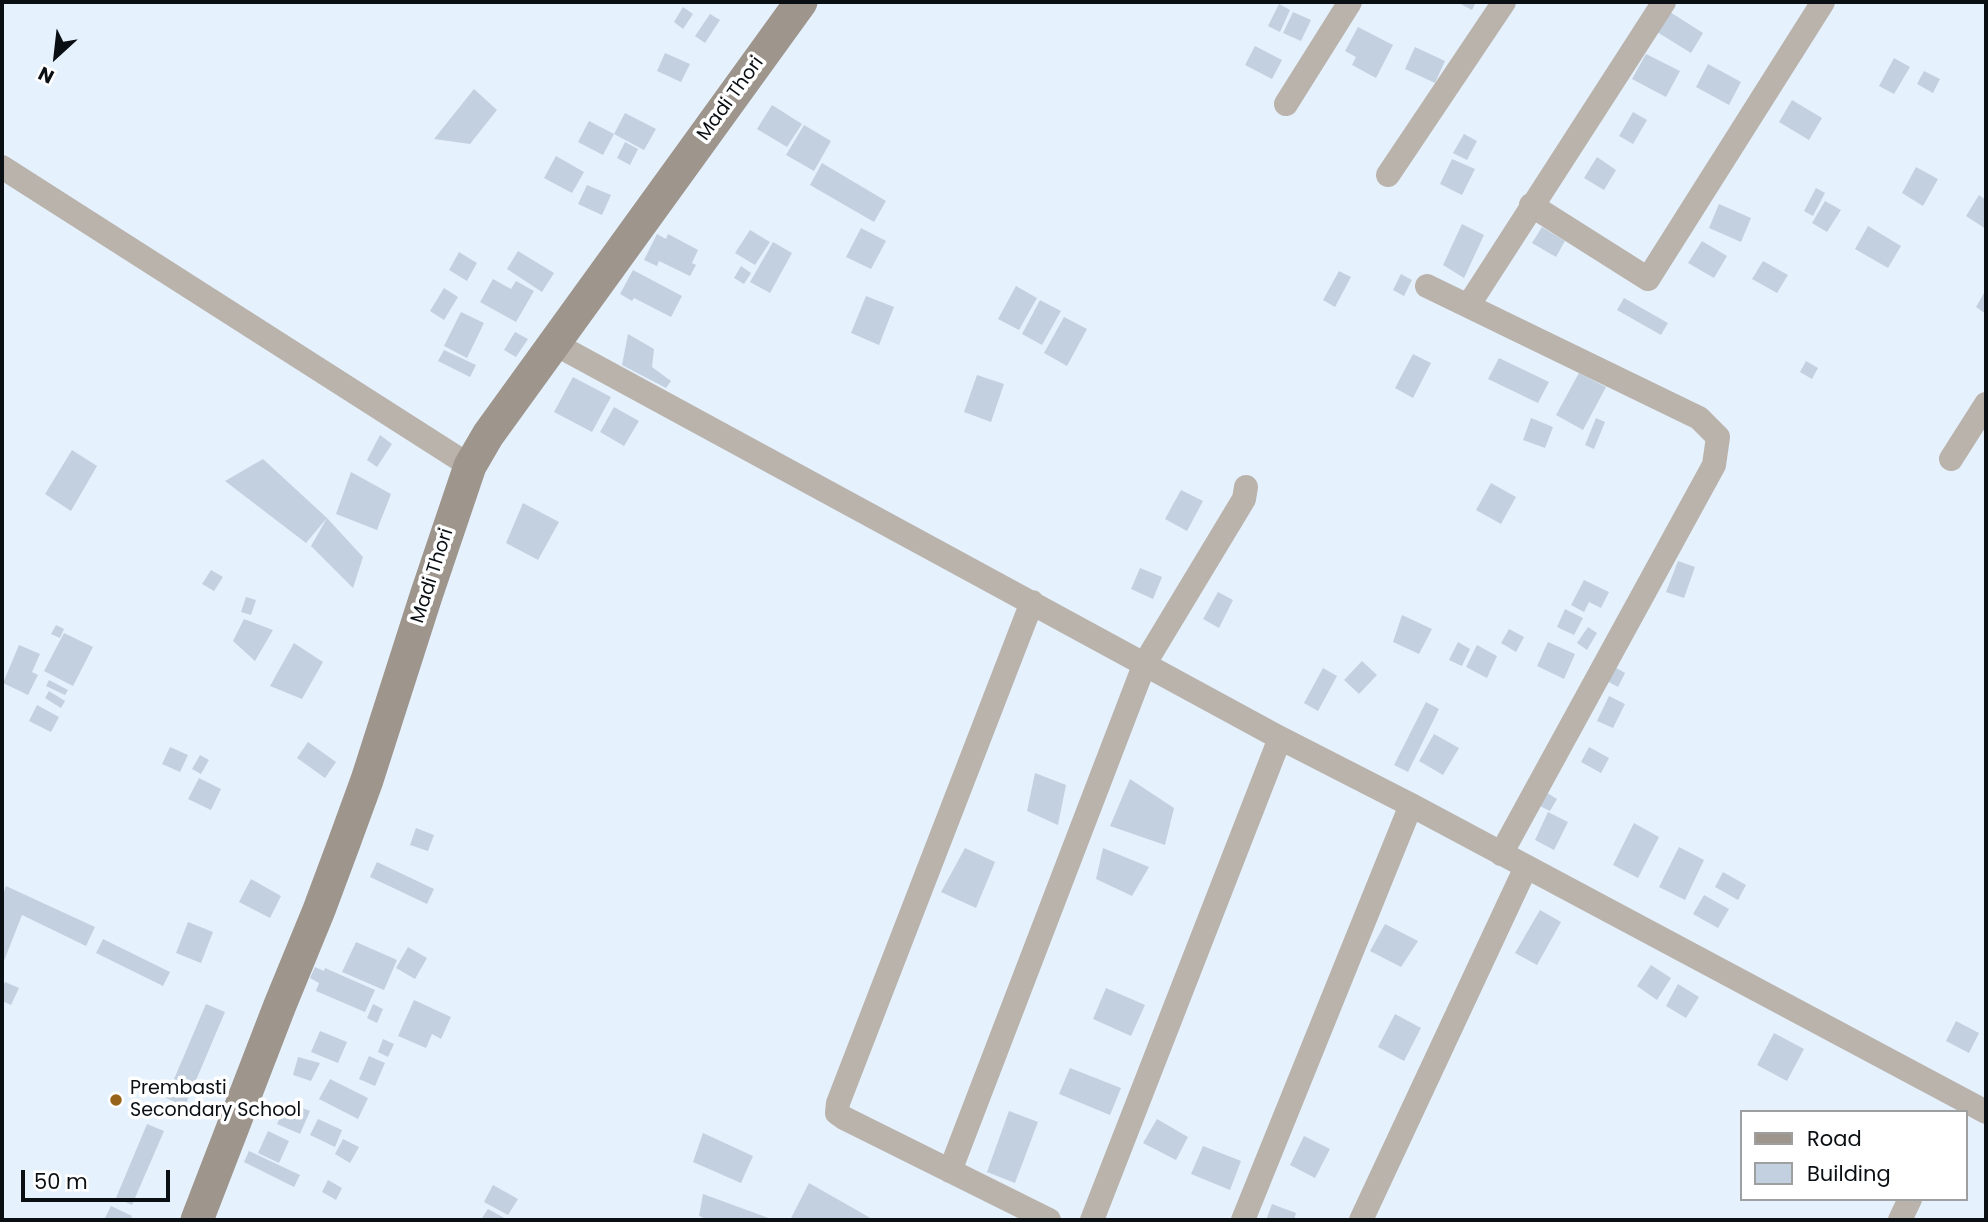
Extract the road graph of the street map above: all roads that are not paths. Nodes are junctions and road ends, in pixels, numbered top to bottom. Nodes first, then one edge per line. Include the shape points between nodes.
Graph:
1 (801, 2) edge
2 (1350, 2) edge
3 (1504, 2) edge
4 (1664, 2) edge
5 (1823, 2) edge
6 (1286, 104) dead end
7 (2, 167) edge
8 (1388, 175) dead end
9 (1531, 205) junction
10 (1427, 286) dead end
11 (1468, 306) junction
12 (555, 344) junction
13 (1986, 404) edge
14 (1951, 459) dead end
15 (470, 466) junction
16 (1246, 487) dead end
17 (1032, 602) junction
18 (1144, 663) junction
19 (1280, 738) junction
20 (1411, 805) junction
21 (1501, 854) junction
22 (1526, 867) junction
23 (1954, 1104) edge
24 (1986, 1112) edge
25 (950, 1171) junction
26 (1909, 1201) edge
27 (197, 1220) edge
28 (1049, 1220) edge
29 (1092, 1220) edge
30 (1243, 1220) edge
31 (1361, 1220) edge
32 (1900, 1220) edge

1 - 12 main road, Madi Thori
2 - 6 street
3 - 8 street
4 - 9 street
5 - 9 street via 1648,279
7 - 15 street
9 - 11 street
10 - 11 street
11 - 21 street via 1699,418 1718,437 1714,465
12 - 15 main road, Madi Thori
12 - 17 street
13 - 14 street
15 - 27 main road, Madi Thori via 367,780
16 - 18 street via 1244,499
17 - 18 street
17 - 25 street via 838,1103 837,1113 844,1118
18 - 19 street
18 - 25 street
19 - 20 street
19 - 29 street
20 - 21 street
20 - 30 street
21 - 22 street
22 - 23 street
22 - 31 street
23 - 24 street
25 - 28 street
26 - 32 street

